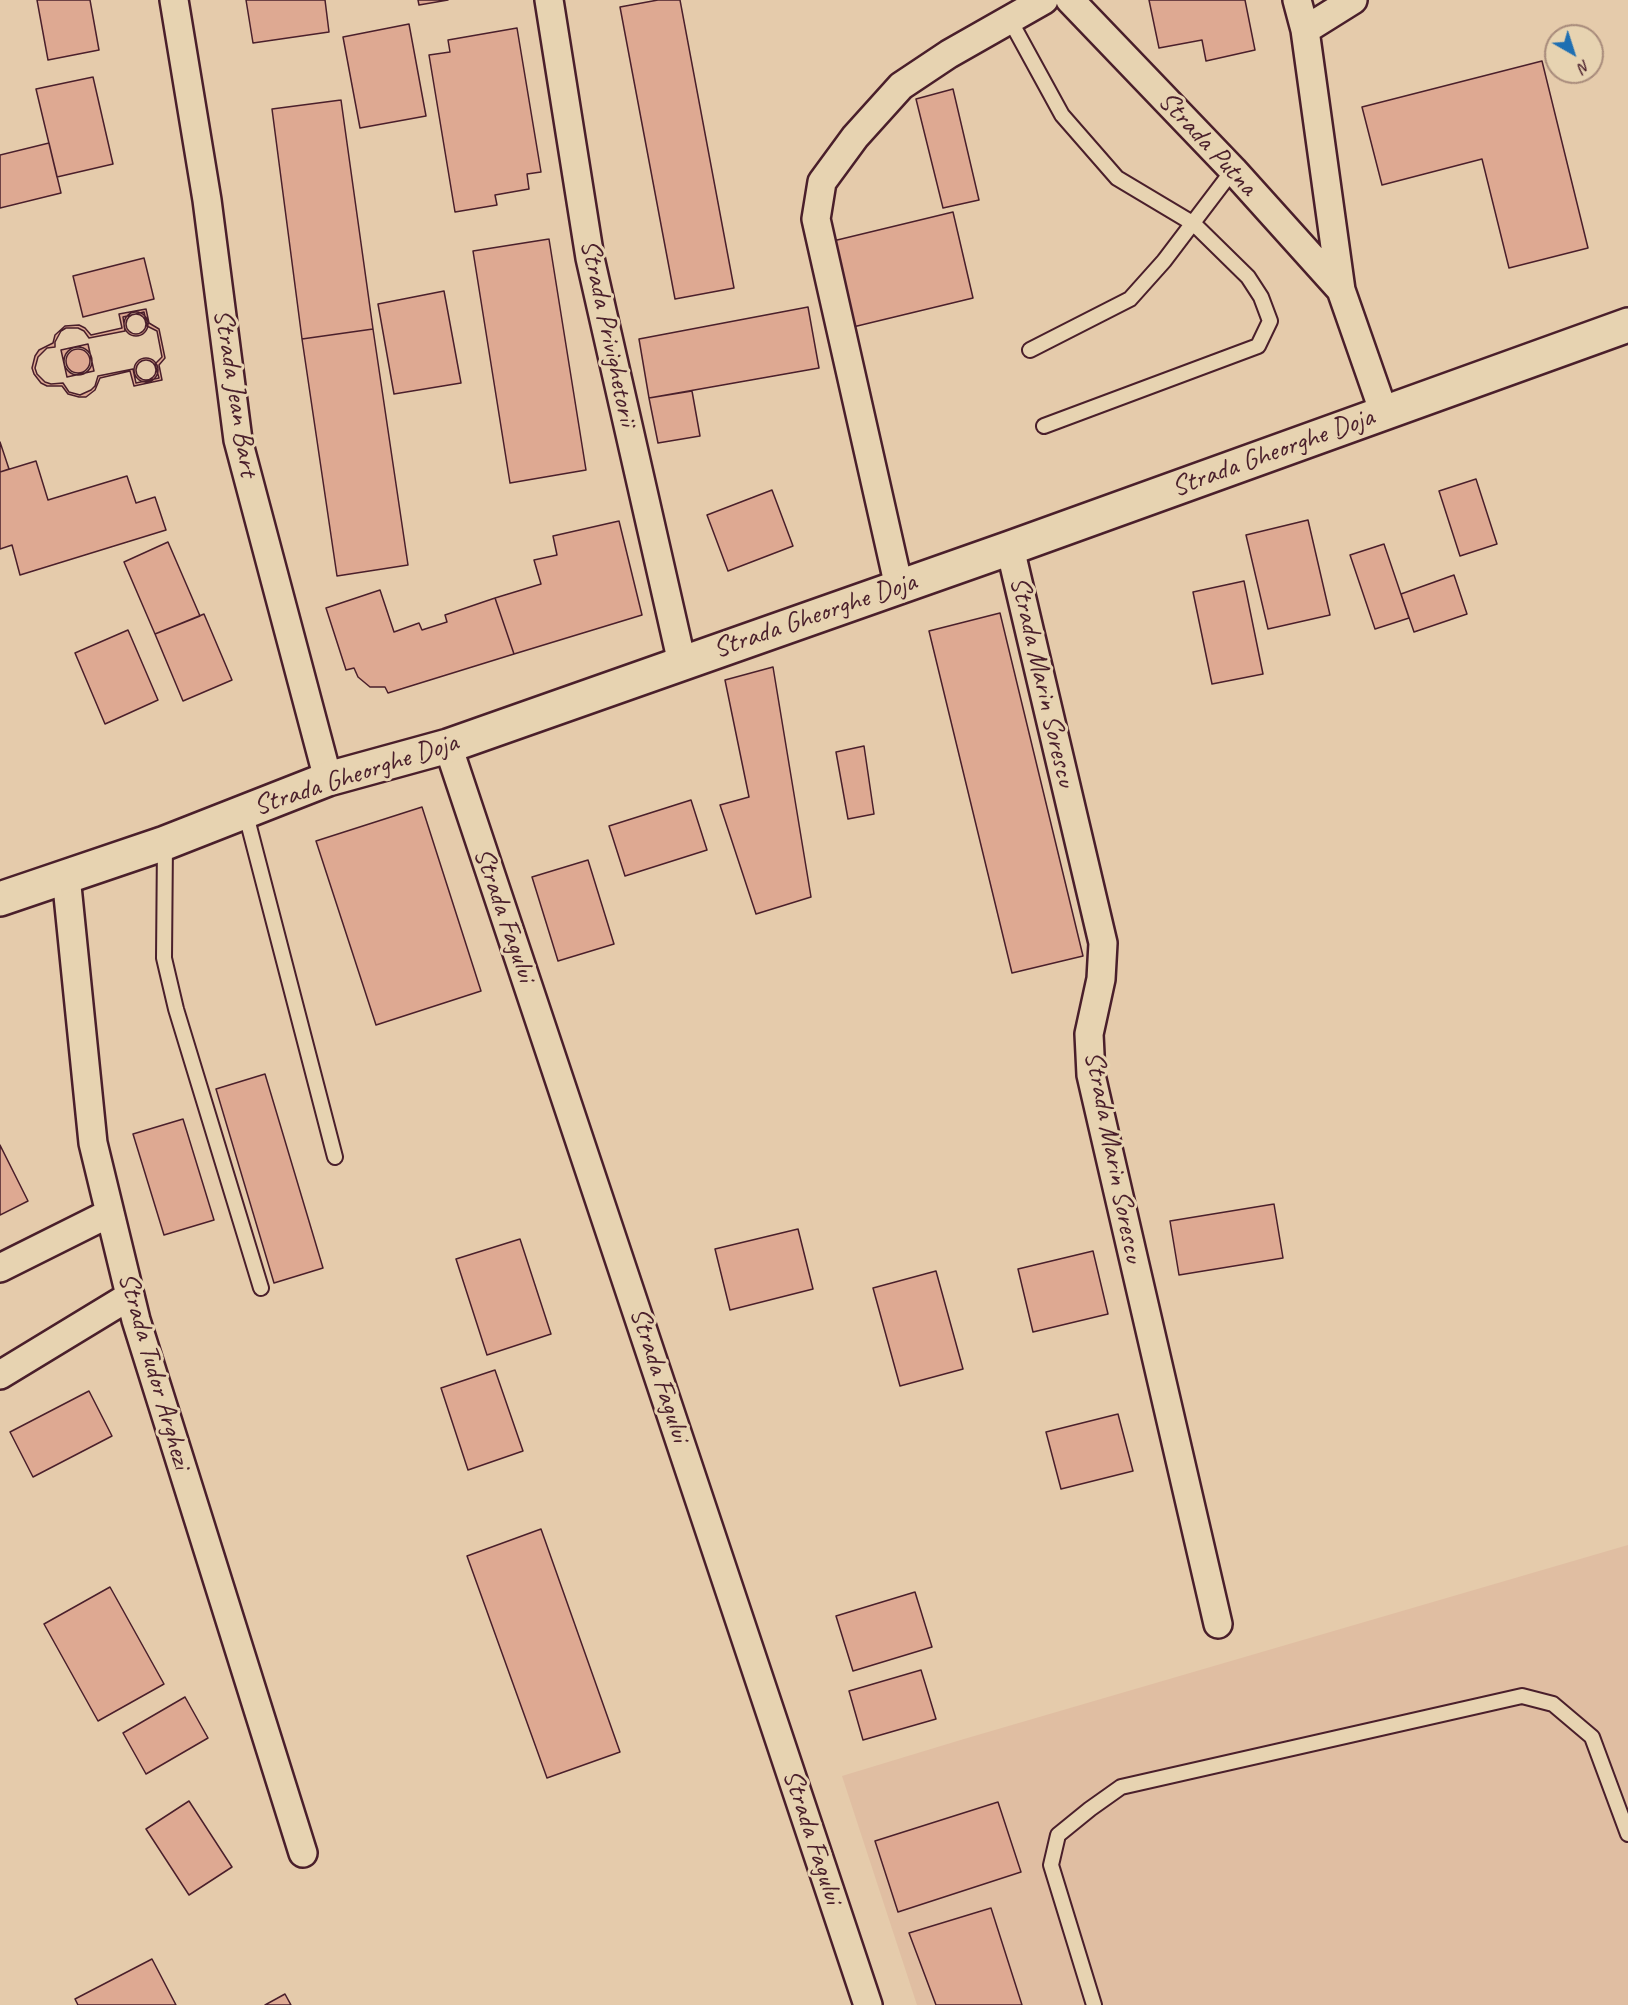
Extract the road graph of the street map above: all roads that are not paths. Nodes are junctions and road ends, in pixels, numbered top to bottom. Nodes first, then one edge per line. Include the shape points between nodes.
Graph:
1 (174, 0) edge
2 (549, 0) edge
3 (1044, 0) edge
4 (1070, 0) edge
5 (1297, 0) edge
6 (1353, 0) edge
7 (1010, 21) junction
8 (1305, 30) junction
9 (1233, 170) junction
10 (1194, 224) junction
11 (1341, 290) junction
12 (1628, 325) edge
13 (1030, 350) dead end
14 (1384, 413) junction
15 (1044, 426) dead end
16 (1010, 548) junction
17 (899, 586) junction
18 (682, 663) junction
19 (448, 746) junction
20 (328, 779) junction
21 (245, 811) junction
22 (165, 843) junction
23 (66, 876) junction
24 (0, 899) edge
25 (335, 1157) dead end
26 (110, 1213) junction
27 (0, 1268) edge
28 (261, 1288) dead end
29 (130, 1296) junction
30 (0, 1376) edge
31 (1218, 1624) dead end
32 (1628, 1834) edge
33 (303, 1853) dead end
34 (868, 2005) edge
35 (1095, 2005) edge

1 - 20 street, Strada Jean Bart via 207,200 238,440
2 - 18 street, Strada Privighetorii via 590,258
3 - 7 street
4 - 9 street, Strada Putna
5 - 8 street, Strada Putna
6 - 8 street
7 - 10 lane via 1062,115 1118,178
7 - 17 street via 949,54 902,87 855,137 822,182 816,219
8 - 11 street, Strada Putna
9 - 10 lane
9 - 11 street, Strada Putna
10 - 13 lane via 1130,299
10 - 15 lane via 1248,277 1262,297 1270,321 1258,346
11 - 14 street, Strada Putna
12 - 14 main road, Strada Gheorghe Doja
14 - 16 main road, Strada Gheorghe Doja
16 - 17 main road, Strada Gheorghe Doja
16 - 31 street, Strada Marin Sorescu via 1103,943 1101,980 1089,1034 1091,1075
17 - 18 main road, Strada Gheorghe Doja
18 - 19 main road, Strada Gheorghe Doja
19 - 20 main road, Strada Gheorghe Doja
19 - 34 street, Strada Fagului
20 - 21 main road, Strada Gheorghe Doja
21 - 22 main road, Strada Gheorghe Doja
21 - 25 lane
22 - 23 main road, Strada Gheorghe Doja
22 - 28 lane via 164,958
23 - 24 main road, Strada Gheorghe Doja
23 - 26 street, Strada Tudor Arghezi via 93,1143
26 - 27 street
26 - 29 street, Strada Tudor Arghezi
29 - 30 street
29 - 33 street, Strada Tudor Arghezi
32 - 35 lane via 1592,1737 1553,1704 1522,1696 1121,1787 1058,1835 1051,1865

